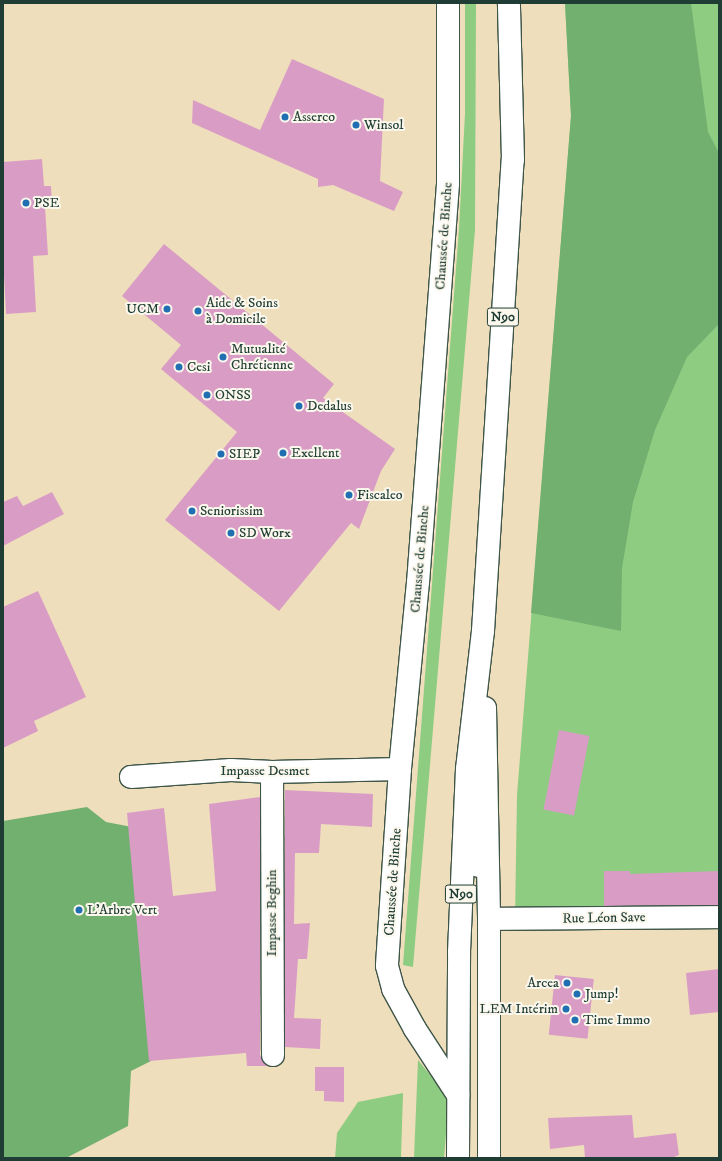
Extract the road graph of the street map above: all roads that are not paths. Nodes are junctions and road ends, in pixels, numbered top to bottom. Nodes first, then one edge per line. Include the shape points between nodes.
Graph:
1 (448, 3) edge
2 (509, 3) edge
3 (483, 631) junction
4 (467, 768) junction
5 (400, 769) junction
6 (272, 772) junction
7 (131, 777) dead end
8 (719, 917) edge
9 (489, 919) junction
10 (272, 1055) dead end
11 (458, 1095) junction
12 (458, 1158) edge
13 (488, 1158) edge

1 - 5 street, Chaussée de Binche via 448,184 418,582
2 - 3 street, N90 via 513,160
3 - 4 street, N90
3 - 9 street, N90
4 - 9 street via 475,809 479,898
4 - 11 street, N90 via 459,952
5 - 6 street, Impasse Desmet
5 - 11 street, Chaussée de Binche via 388,966 393,989 415,1029
6 - 7 street, Impasse Desmet via 231,770
6 - 10 street, Impasse Beghin
8 - 9 street, Rue Léon Save
9 - 13 street, N90
11 - 12 street, N90

